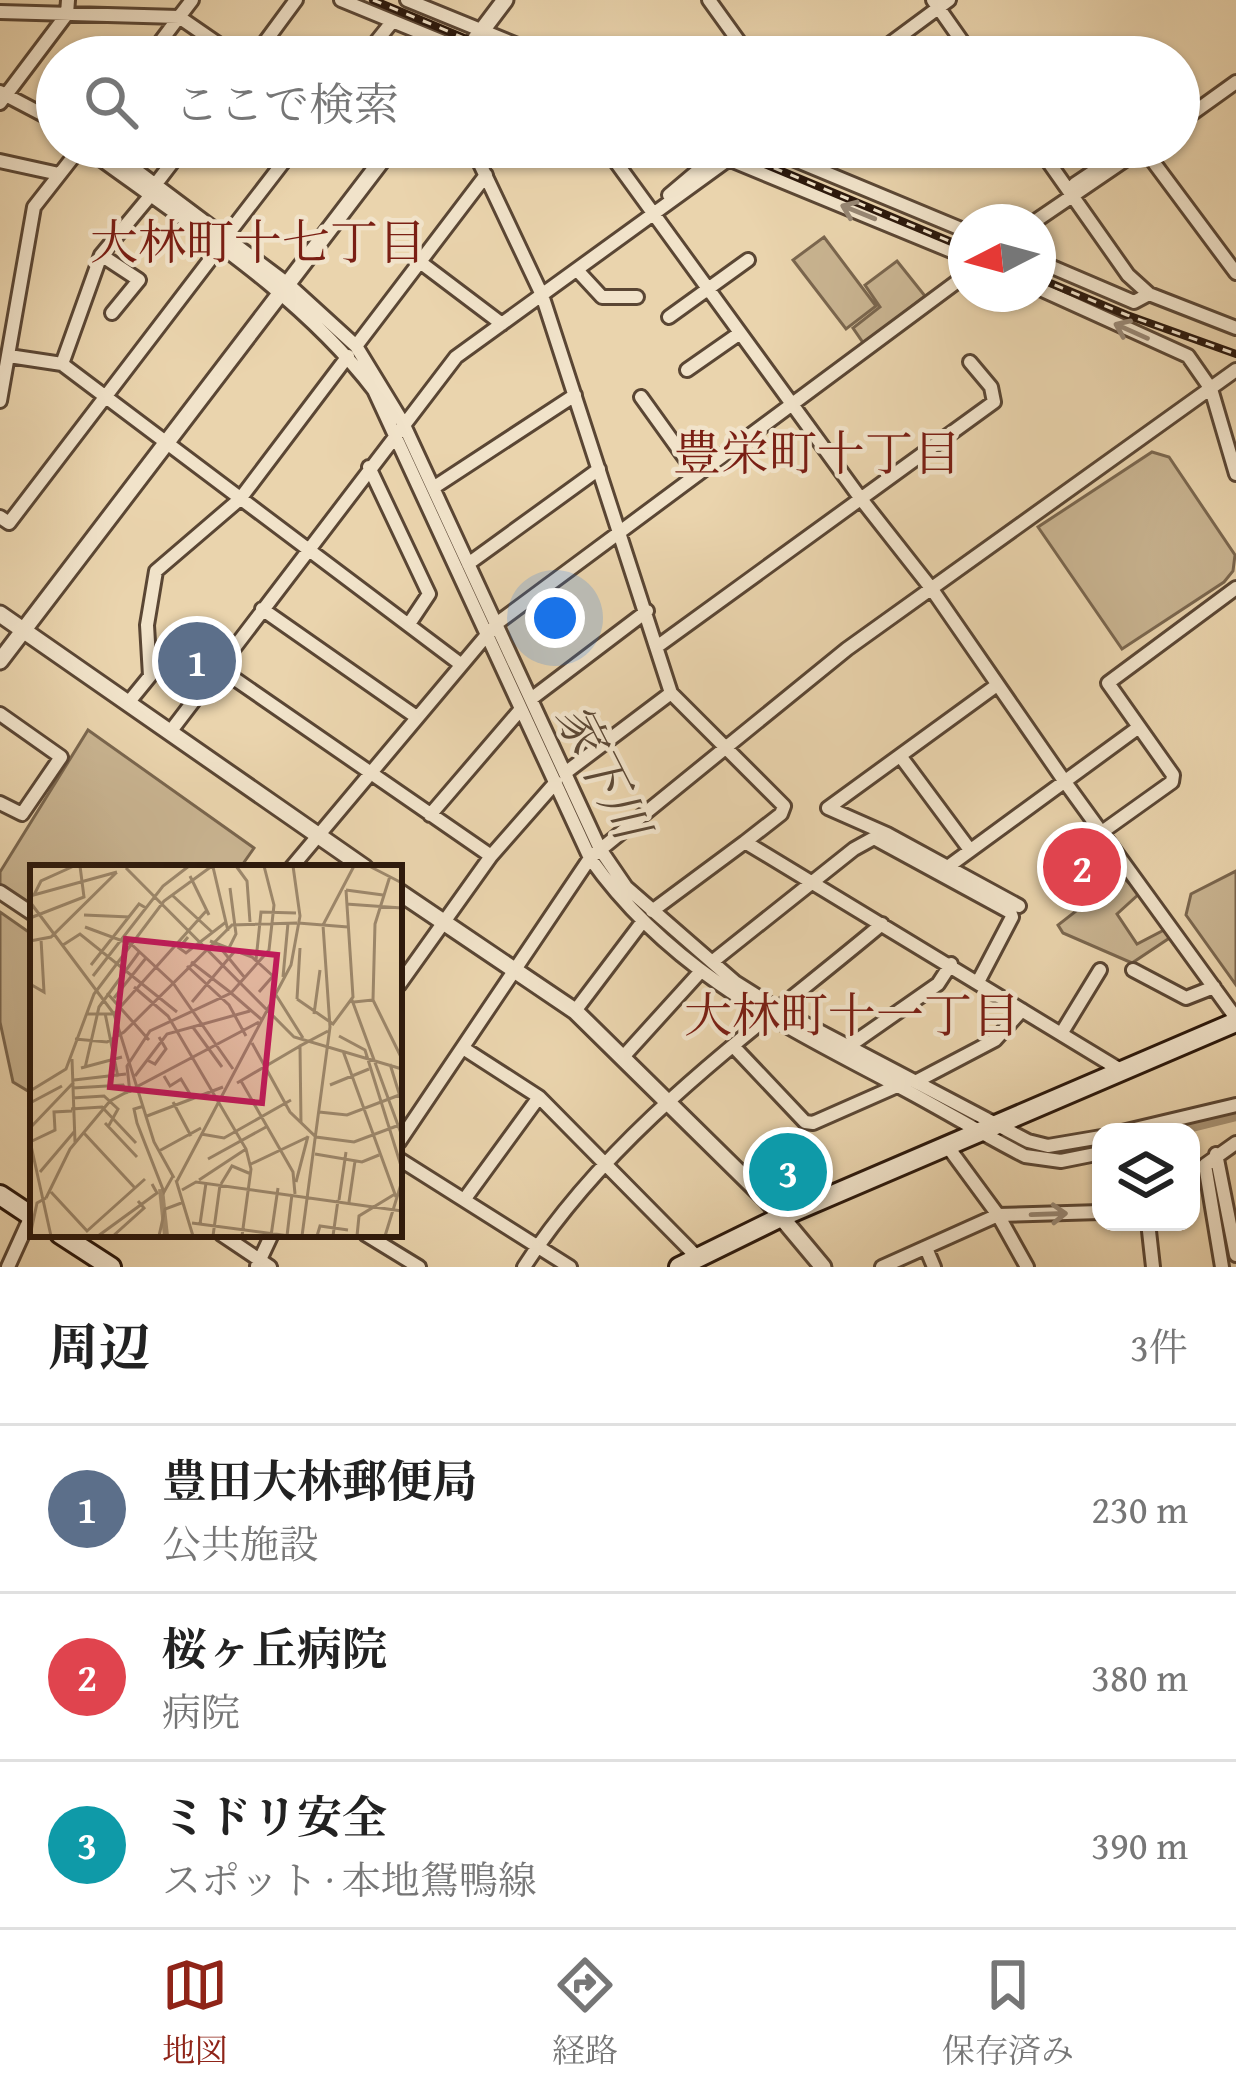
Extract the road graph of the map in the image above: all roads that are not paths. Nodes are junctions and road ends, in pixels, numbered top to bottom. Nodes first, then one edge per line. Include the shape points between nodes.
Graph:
1 (192, 0) edge
2 (296, 0) edge
3 (341, 0) edge
4 (407, 0) edge
5 (709, 0) edge
6 (502, 1) edge
7 (940, 2) edge
8 (67, 7) edge
9 (0, 12) edge
10 (179, 17) junction
11 (392, 22) junction
12 (482, 31) junction
13 (46, 36) edge
14 (165, 36) edge
15 (207, 36) edge
16 (269, 36) edge
17 (381, 36) edge
18 (425, 36) edge
19 (480, 36) edge
20 (494, 36) edge
21 (735, 36) edge
22 (898, 36) edge
23 (960, 36) edge
24 (36, 50) edge
25 (1236, 82) edge
26 (2, 97) edge
27 (1200, 108) edge
28 (36, 112) edge
29 (0, 160) edge
30 (64, 168) edge
31 (117, 168) edge
32 (128, 168) edge
33 (169, 168) edge
34 (279, 168) edge
35 (376, 168) edge
36 (483, 168) edge
37 (620, 168) edge
38 (701, 168) edge
39 (717, 168) edge
40 (751, 168) edge
41 (814, 168) edge
42 (1054, 168) edge
43 (1099, 168) edge
44 (1115, 168) edge
45 (1158, 168) edge
46 (59, 174) junction
47 (487, 175) junction
48 (153, 190) junction
49 (1073, 193) junction
50 (1056, 206) edge
51 (653, 214) junction
52 (948, 224) edge
53 (222, 243) junction
54 (948, 249) edge
55 (101, 255) junction
56 (748, 260) dead end
57 (420, 262) junction
58 (1056, 269) edge
59 (577, 270) junction
60 (1236, 273) edge
61 (948, 288) edge
62 (707, 289) junction
63 (285, 290) junction
64 (1150, 294) junction
65 (542, 295) junction
66 (1056, 296) edge
67 (637, 297) dead end
68 (112, 314) dead end
69 (669, 317) dead end
70 (502, 324) junction
71 (1236, 328) edge
72 (740, 332) junction
73 (352, 351) junction
74 (9, 356) junction
75 (970, 362) dead end
76 (62, 364) junction
77 (687, 370) dead end
78 (1234, 371) edge
79 (1211, 388) junction
80 (575, 395) junction
81 (107, 396) junction
82 (641, 397) dead end
83 (0, 401) edge
84 (793, 403) junction
85 (400, 427) junction
86 (169, 444) junction
87 (369, 467) junction
88 (598, 469) junction
89 (1236, 474) edge
90 (697, 475) junction
91 (433, 488) junction
92 (240, 499) junction
93 (861, 500) junction
94 (0, 517) edge
95 (620, 532) junction
96 (307, 549) junction
97 (468, 563) junction
98 (931, 588) junction
99 (1236, 588) edge
100 (262, 609) junction
101 (647, 611) junction
102 (0, 614) edge
103 (409, 624) junction
104 (491, 629) junction
105 (187, 631) dead end
106 (23, 632) junction
107 (658, 646) junction
108 (0, 661) edge
109 (222, 663) junction
110 (459, 663) junction
111 (997, 686) junction
112 (671, 693) junction
113 (128, 703) junction
114 (526, 704) junction
115 (0, 714) edge
116 (416, 716) junction
117 (1139, 727) junction
118 (170, 731) junction
119 (722, 747) junction
120 (901, 757) junction
121 (371, 773) junction
122 (561, 778) junction
123 (1064, 782) junction
124 (0, 802) edge
125 (430, 815) junction
126 (1102, 832) junction
127 (317, 834) junction
128 (884, 838) junction
129 (745, 842) junction
130 (970, 850) junction
131 (595, 853) junction
132 (490, 856) junction
133 (293, 865) edge
134 (360, 865) edge
135 (950, 866) junction
136 (812, 882) junction
137 (0, 892) edge
138 (402, 894) edge
139 (1019, 906) dead end
140 (30, 912) edge
141 (648, 916) junction
142 (445, 921) junction
143 (882, 924) junction
144 (951, 964) junction
145 (706, 967) junction
146 (1100, 970) dead end
147 (1133, 970) dead end
148 (516, 971) junction
149 (402, 981) edge
150 (978, 982) junction
151 (1214, 987) junction
152 (1022, 1010) junction
153 (575, 1011) junction
154 (774, 1014) junction
155 (1236, 1020) edge
156 (1061, 1034) junction
157 (849, 1046) junction
158 (463, 1048) junction
159 (734, 1048) junction
160 (622, 1057) junction
161 (1122, 1071) junction
162 (917, 1082) junction
163 (897, 1086) junction
164 (538, 1097) junction
165 (667, 1104) junction
166 (1236, 1105) edge
167 (1160, 1123) edge
168 (992, 1128) junction
169 (402, 1138) edge
170 (1092, 1139) edge
171 (1236, 1143) edge
172 (948, 1147) junction
173 (1092, 1154) edge
174 (1216, 1154) junction
175 (402, 1161) edge
176 (605, 1163) junction
177 (0, 1195) edge
178 (464, 1201) junction
179 (1092, 1212) edge
180 (30, 1214) edge
181 (998, 1215) junction
182 (781, 1217) junction
183 (30, 1219) edge
184 (1149, 1231) edge
185 (65, 1237) edge
186 (224, 1237) edge
187 (370, 1237) edge
188 (537, 1247) junction
189 (926, 1248) junction
190 (1236, 1255) edge
191 (687, 1262) edge
192 (262, 1265) edge
193 (8, 1267) edge
194 (111, 1267) edge
195 (419, 1267) edge
196 (524, 1267) edge
197 (570, 1267) edge
198 (823, 1267) edge
199 (882, 1267) edge
200 (934, 1267) edge
201 (1027, 1267) edge
202 (1153, 1267) edge
203 (1222, 1267) edge

1 - 10 street
2 - 16 street
3 - 11 street
4 - 12 street
5 - 21 street
6 - 12 street
7 - 22 street
7 - 23 street
8 - 9 street
8 - 10 street
8 - 13 street
10 - 14 street
10 - 15 street
11 - 17 street
11 - 18 street
12 - 19 street
12 - 20 street
24 - 26 street
25 - 27 street
26 - 28 street
29 - 46 street
30 - 46 street
31 - 48 street
32 - 48 street
33 - 48 street
34 - 53 street
35 - 63 street
36 - 47 street
37 - 51 street
38 - 51 street
39 - 51 street
54 -> 40 street
41 - 52 street
42 - 49 street
43 - 49 street
44 - 49 street
45 - 60 street
46 - 74 street via 34,207
47 - 57 street
47 - 65 street
48 - 53 street
48 - 55 street
49 - 50 street
49 - 64 street
51 - 59 street
51 - 62 street
53 - 63 street
53 - 81 street
55 - 68 street via 139,280
55 - 76 street
56 - 62 street
57 - 70 street
57 - 73 street
58 - 64 street via 1134,302
59 - 65 street
59 - 67 street via 602,296
61 - 84 street
62 - 69 street
62 - 72 street
63 - 73 street
63 - 86 street
64 - 71 street
65 - 70 street
65 - 80 street
79 -> 66 street via 1188,356
70 - 85 street via 456,357
72 - 77 street
72 - 84 street
73 - 85 street
73 - 92 street
74 - 76 street
74 - 83 street
75 - 93 street via 994,402
76 - 81 street
78 - 79 street
79 - 89 street
79 - 98 street
80 - 88 street
80 - 91 street
81 - 86 street
81 - 94 street via 9,523
82 - 90 street
84 - 90 street
84 - 93 street
85 - 87 street
85 - 91 street
85 - 104 street
86 - 92 street
86 - 106 street
87 - 96 street
87 - 103 street via 429,594
88 - 95 street
88 - 97 street
90 - 95 street
91 - 97 street
92 - 96 street
92 - 113 street via 156,571 150,676
93 - 98 street
93 - 107 street
95 - 101 street
95 - 104 street
96 - 100 street
96 - 103 street
97 - 104 street
98 - 111 street
98 - 119 street
99 - 117 street via 1108,683
100 - 109 street
100 - 116 street
101 - 107 street
101 - 114 street
102 - 106 street
103 - 110 street
104 - 110 street
104 - 114 street
105 - 109 street
106 - 108 street
106 - 113 street
107 - 112 street
109 - 118 street
109 - 121 street
110 - 116 street
111 - 120 street
111 - 123 street
112 - 119 street
112 - 122 street
113 - 118 street
114 - 122 street
114 - 125 street
115 - 124 street via 61,757 22,814
116 - 121 street
117 - 123 street
117 - 126 street via 1172,782
118 - 127 street
119 - 129 street via 784,806
119 - 131 street
120 - 128 street via 828,808
120 - 130 street
121 - 125 street
121 - 127 street
122 - 131 street
122 - 132 street
123 - 126 street
123 - 130 street
125 - 132 street
126 - 151 street
127 - 133 street
127 - 134 street
128 - 135 street
128 - 136 street via 867,840
128 - 150 street via 1010,912
129 - 136 street
129 - 141 street
130 - 135 street
131 - 141 street via 613,890
131 - 148 street
132 - 142 street
135 - 139 street
136 - 143 street
136 - 145 street
137 - 140 street
138 - 142 street
141 - 145 street
141 - 153 street
142 - 148 street
142 - 149 street
143 - 144 street
143 - 154 street
144 - 150 street
144 - 157 street via 938,984
145 - 154 street
145 - 160 street
146 - 156 street
147 - 151 street via 1186,998
148 - 153 street
148 - 158 street
150 - 152 street
151 - 155 street
152 - 156 street
152 - 162 street via 995,1040
153 - 160 street
154 - 157 street
154 - 159 street
154 - 163 street
155 - 161 main road
156 - 161 street
157 - 162 street
158 - 164 street
158 - 169 street
159 - 163 street via 806,1123
159 - 165 street
160 - 165 street
161 - 168 main road
162 - 168 street
163 - 168 street
164 - 176 street
164 - 178 street
165 - 176 street
165 - 182 street
166 - 167 street
168 - 170 street via 1048,1146
168 - 172 main road
168 - 173 street via 1025,1156
171 - 174 street
172 - 181 street
172 - 182 main road
174 - 190 street
174 - 203 street via 1205,1166
175 - 178 street
176 - 188 street
176 - 191 street
177 - 180 main road
178 - 188 street
181 -> 179 street
181 - 189 street
181 - 201 street
182 - 191 main road
182 - 198 street
183 - 193 street
184 - 202 street
185 - 194 main road
186 - 192 street
187 - 195 street
188 - 196 street
188 - 197 street
189 - 199 street
189 - 200 street

